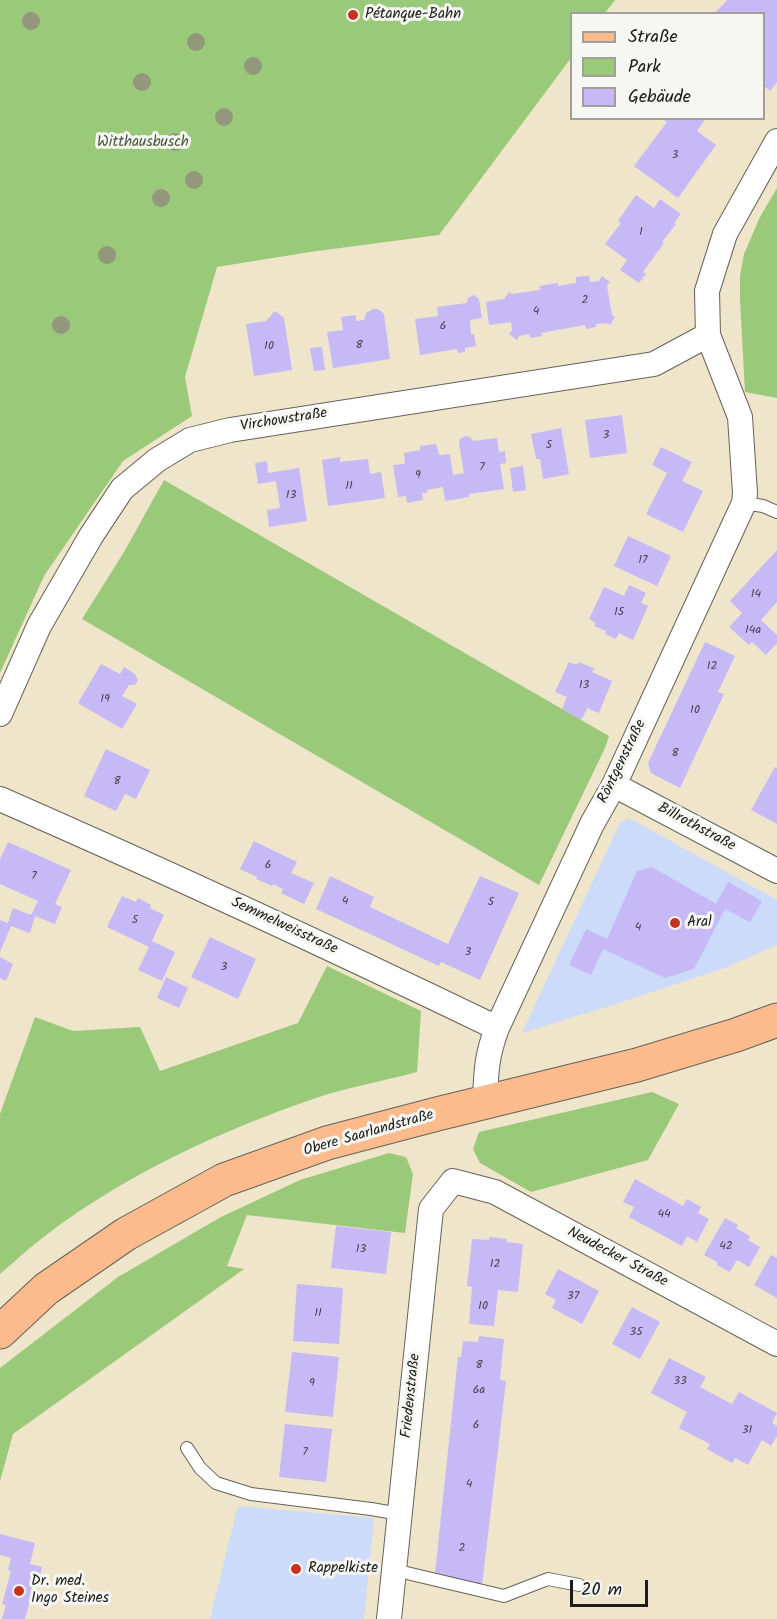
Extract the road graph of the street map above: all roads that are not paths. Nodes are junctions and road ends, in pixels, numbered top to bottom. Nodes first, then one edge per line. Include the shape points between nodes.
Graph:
1 (777, 141) edge
2 (708, 335) junction
3 (744, 498) junction
4 (777, 512) edge
5 (0, 714) edge
6 (614, 785) junction
7 (0, 798) edge
8 (777, 871) edge
9 (777, 1020) edge
10 (494, 1038) junction
11 (485, 1103) junction
12 (453, 1181) joint
13 (0, 1332) edge
14 (777, 1344) edge
15 (187, 1449) dead end
16 (400, 1514) junction
17 (394, 1570) junction
18 (579, 1585) dead end
19 (389, 1619) edge

1 - 2 street via 725,234 707,291
2 - 3 street via 740,417
2 - 5 street, Virchowstraße via 654,364 230,429 190,440 157,460 122,489 39,626
3 - 4 lane
3 - 6 street, Röntgenstraße
6 - 8 street, Billrothstraße
6 - 10 street, Röntgenstraße via 591,824
7 - 10 street, Semmelweisstraße via 352,958
9 - 11 main road, Obere Saarlandstraße via 637,1065
10 - 11 street via 487,1062
11 - 13 main road, Obere Saarlandstraße via 327,1143 224,1180 126,1234 46,1289
12 - 14 street, Neudecker Straße via 495,1192
12 - 16 street, Friedenstraße via 431,1209
15 - 16 lane via 216,1483 252,1494
16 - 17 street, Friedenstraße
17 - 18 lane via 504,1596 548,1579
17 - 19 street, Friedenstraße

